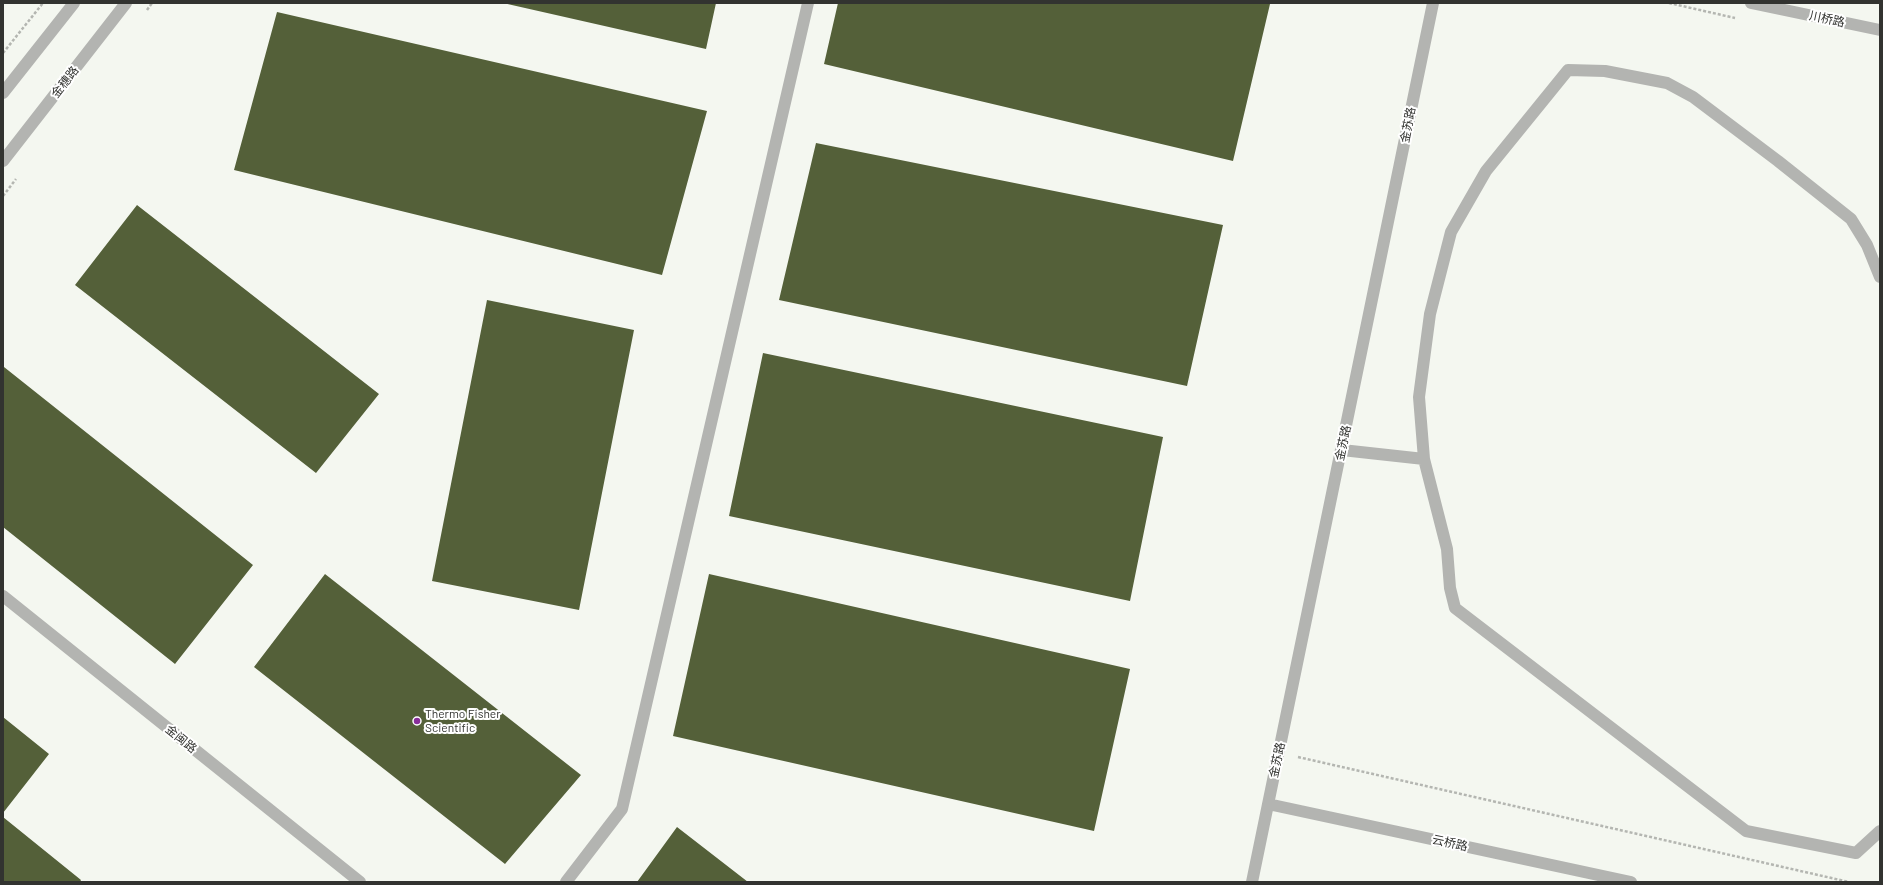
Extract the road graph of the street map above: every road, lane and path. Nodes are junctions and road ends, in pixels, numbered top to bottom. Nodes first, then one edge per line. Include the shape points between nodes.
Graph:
1 (42, 3) edge
2 (74, 3) edge
3 (126, 3) edge
4 (808, 3) edge
5 (1432, 3) edge
6 (1751, 3) edge
7 (1880, 30) edge
8 (3, 53) edge
9 (3, 93) edge
10 (3, 161) edge
11 (1880, 278) edge
12 (1342, 450) junction
13 (1424, 459) junction
14 (3, 596) edge
15 (1278, 753) junction
16 (1268, 804) junction
17 (1880, 831) edge
18 (360, 882) edge
19 (566, 882) edge
20 (1252, 882) edge
21 (1631, 882) edge
22 (1849, 882) edge

1 - 8 path
2 - 9 street
3 - 10 street, 金穗路
4 - 19 street via 622,809
5 - 12 street, 金苏路
6 - 7 street, 川桥路
11 - 13 street via 1867,245 1851,219 1693,97 1666,83 1605,71 1568,70 1486,171 1451,232 1430,314 1419,397
12 - 13 street
12 - 15 street, 金苏路
13 - 17 street via 1447,549 1450,588 1455,608 1746,831 1856,853
14 - 18 street, 金闽路
15 - 16 street, 金苏路
15 - 22 path
16 - 20 street, 金苏路
16 - 21 street, 云桥路

